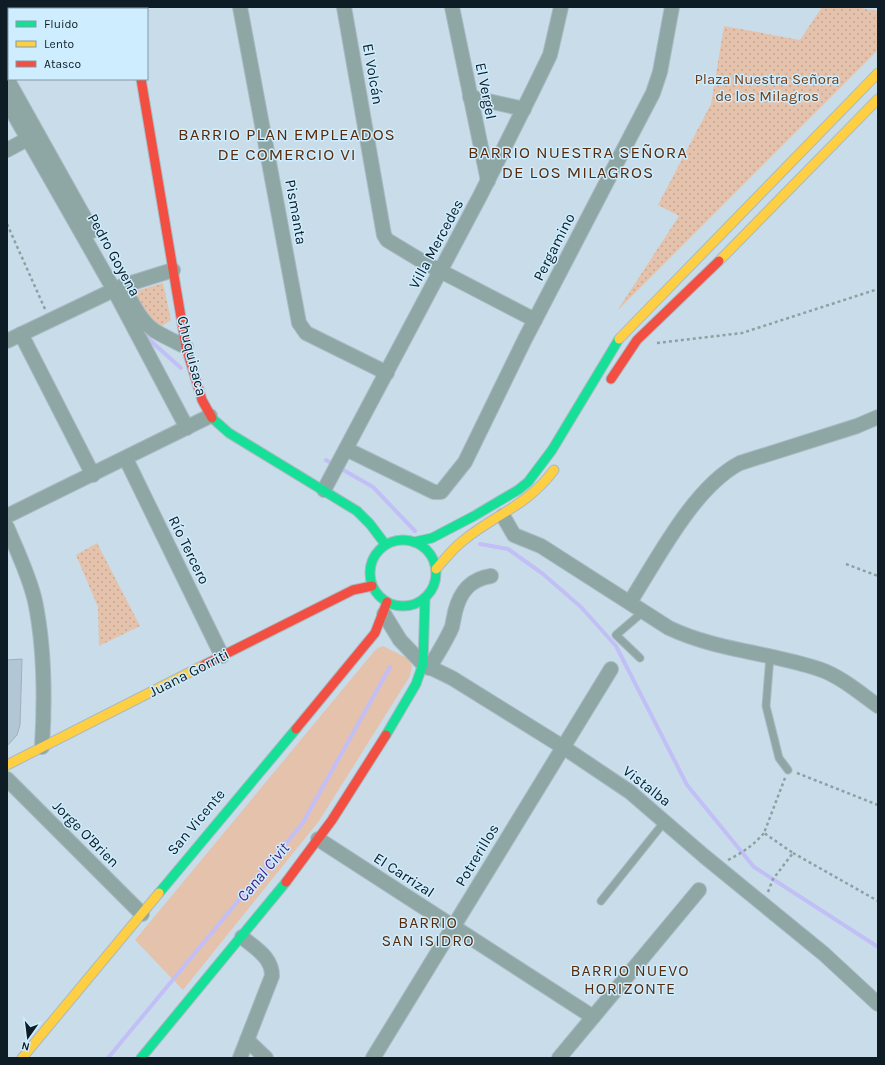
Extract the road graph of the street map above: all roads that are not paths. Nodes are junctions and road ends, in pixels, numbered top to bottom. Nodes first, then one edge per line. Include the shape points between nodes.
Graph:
1 (240, 7) edge
2 (344, 7) edge
3 (452, 7) edge
4 (561, 7) edge
5 (672, 7) edge
6 (878, 73) edge
7 (7, 79) edge
8 (141, 80) edge
9 (470, 97) junction
10 (878, 99) edge
11 (7, 102) edge
12 (524, 109) junction
13 (33, 137) junction
14 (7, 150) edge
15 (488, 181) junction
16 (173, 270) junction
17 (441, 271) junction
18 (118, 288) junction
19 (535, 320) junction
20 (21, 334) junction
21 (7, 341) edge
22 (186, 347) junction
23 (387, 372) junction
24 (607, 385) dead end
25 (210, 416) junction
26 (878, 417) edge
27 (187, 428) junction
28 (346, 449) junction
29 (126, 459) junction
30 (558, 465) dead end
31 (93, 475) junction
32 (324, 490) junction
33 (7, 516) edge
34 (503, 516) junction
35 (7, 527) edge
36 (414, 542) junction
37 (386, 544) junction
38 (436, 569) junction
39 (491, 576) dead end
40 (372, 586) junction
41 (425, 598) junction
42 (630, 602) junction
43 (385, 608) junction
44 (644, 611) junction
45 (222, 656) junction
46 (770, 656) junction
47 (640, 658) dead end
48 (426, 666) junction
49 (611, 669) dead end
50 (878, 706) edge
51 (42, 747) junction
52 (563, 747) junction
53 (7, 765) edge
54 (788, 770) road end
55 (7, 779) edge
56 (665, 821) junction
57 (318, 840) junction
58 (699, 890) dead end
59 (601, 901) dead end
60 (142, 914) junction
61 (453, 928) junction
62 (242, 937) junction
63 (878, 1004) edge
64 (593, 1017) junction
65 (247, 1040) junction
66 (22, 1058) edge
67 (141, 1058) edge
68 (240, 1058) edge
69 (266, 1058) edge
70 (373, 1058) edge
71 (559, 1058) edge

1 - 23 street, Pismanta via 301,327 306,333
2 - 17 street, El Volcán via 384,235 395,246
3 - 9 street, El Vergel
4 - 12 street, Villa Mercedes via 550,55
5 - 19 street, Pergamino via 660,72 653,92
6 - 36 main road via 621,336 552,450 528,482 440,534
7 - 13 street, Pedro Goyena
8 - 16 main road, Chuquisaca
9 - 12 street
9 - 15 street, El Vergel
10 - 24 main road via 746,234 637,340
11 - 13 street, Pedro Goyena
12 - 15 street, Villa Mercedes
13 - 14 street
13 - 18 street, Pedro Goyena
15 - 17 street, Villa Mercedes
16 - 18 street
16 - 22 main road, Chuquisaca
17 - 19 street, El Volcán
17 - 23 street, Villa Mercedes
18 - 20 street
18 - 22 street, Pedro Goyena via 155,331
18 - 27 street, Pedro Goyena
19 - 28 street, Pergamino via 465,462 441,492 434,492
20 - 21 street
20 - 31 street
22 - 25 main road, Chuquisaca via 202,400
23 - 28 street, Villa Mercedes
25 - 27 street
25 - 32 main road, Chuquisaca via 229,433
26 - 42 street via 740,463 725,471 693,504
27 - 29 street
28 - 32 street, Villa Mercedes
29 - 31 street
29 - 45 street, Río Tercero
30 - 34 main road via 536,493
31 - 33 street
32 - 37 main road, Chuquisaca via 357,511
34 - 38 main road via 460,542
34 - 42 street via 514,535 541,546
35 - 51 street via 29,580 38,620 44,684
36 - 37 main road via 404,540
36 - 38 main road via 429,553
37 - 40 main road via 375,554 371,564 369,575
38 - 41 main road via 434,585
39 - 48 street via 481,577 464,590 455,610 452,626
40 - 43 main road
40 - 45 main road, Juana Gorriti via 353,590
41 - 43 main road via 406,606
41 - 48 main road
42 - 44 street
43 - 48 street, Vistalba via 400,640
43 - 60 main road, San Vicente via 375,633 365,646
44 - 46 street via 669,628 691,638
44 - 47 lane via 616,635
45 - 51 main road, Juana Gorriti
46 - 50 street via 820,669
46 - 54 lane via 766,706 780,758
48 - 52 street, Vistalba via 452,678
48 - 57 main road
49 - 52 street, Potrerillos
51 - 53 main road, Juana Gorriti
52 - 56 street, Vistalba via 630,792
52 - 61 street, Potrerillos
55 - 60 street, Jorge O'Brien
56 - 59 lane
56 - 63 street, Vistalba via 761,904 824,954
57 - 61 street, El Carrizal
57 - 62 main road
58 - 64 street
60 - 66 main road, San Vicente
61 - 64 street, El Carrizal
61 - 70 street, Potrerillos
62 - 65 street via 268,959 272,967 272,976
62 - 67 main road
64 - 71 street
65 - 68 street
65 - 69 street

